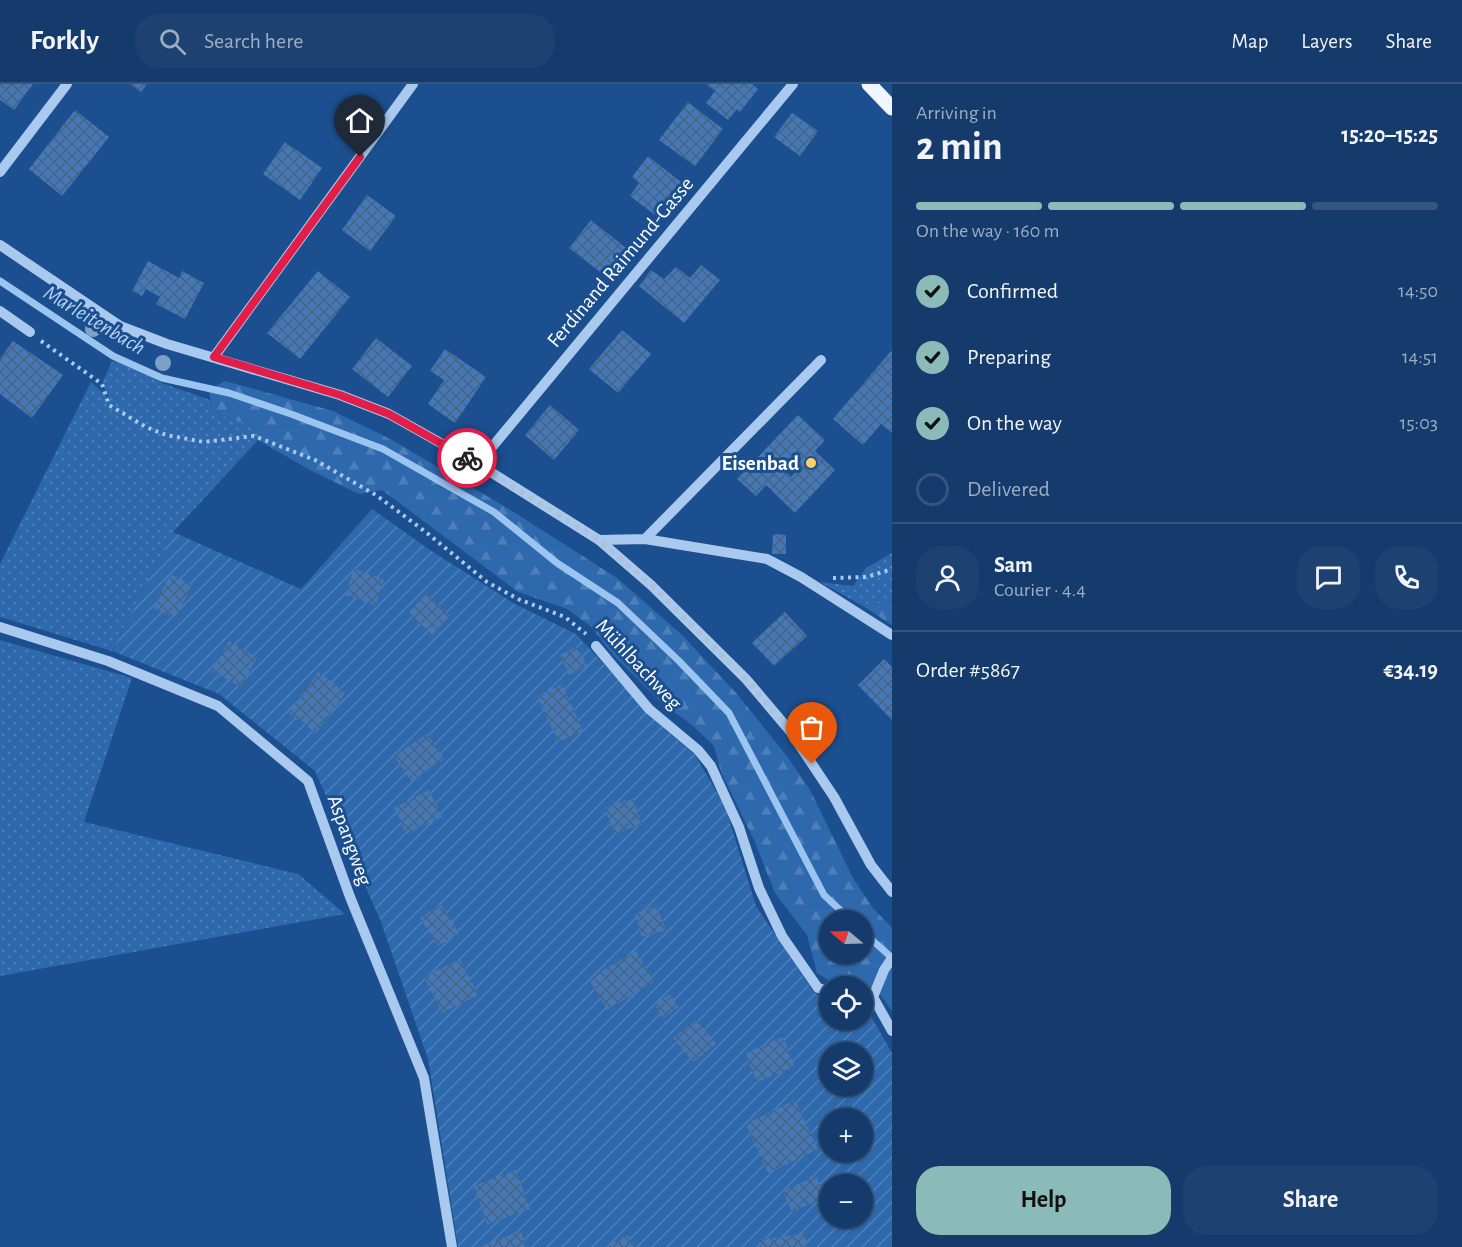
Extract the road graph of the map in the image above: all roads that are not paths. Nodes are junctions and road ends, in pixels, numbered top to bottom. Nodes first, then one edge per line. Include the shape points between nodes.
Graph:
1 (67, 84) edge
2 (413, 84) edge
3 (793, 84) edge
4 (869, 84) edge
5 (892, 108) edge
6 (0, 172) edge
7 (0, 244) edge
8 (0, 310) edge
9 (30, 332) road end
10 (214, 357) junction
11 (821, 360) dead end
12 (478, 464) junction
13 (645, 539) junction
14 (599, 540) junction
15 (0, 627) edge
16 (892, 635) edge
17 (596, 646) road end
18 (892, 892) edge
19 (892, 958) edge
20 (873, 987) edge
21 (819, 988) edge
22 (873, 1002) edge
23 (892, 1031) edge
24 (452, 1247) edge

1 - 6 street
2 - 10 street
3 - 12 street, Ferdinand Raimund-Gasse
4 - 5 main road
7 - 10 street via 120,326
8 - 9 street
10 - 12 street via 389,414
11 - 13 street
12 - 14 street
13 - 14 street
13 - 16 street via 766,559
14 - 18 street via 651,585 753,687 790,731
15 - 24 street, Aspangweg via 108,661 218,706 308,781 350,897 424,1078
17 - 21 street, Mühlbachweg via 649,709 711,766 782,936
19 - 20 street
22 - 23 street

